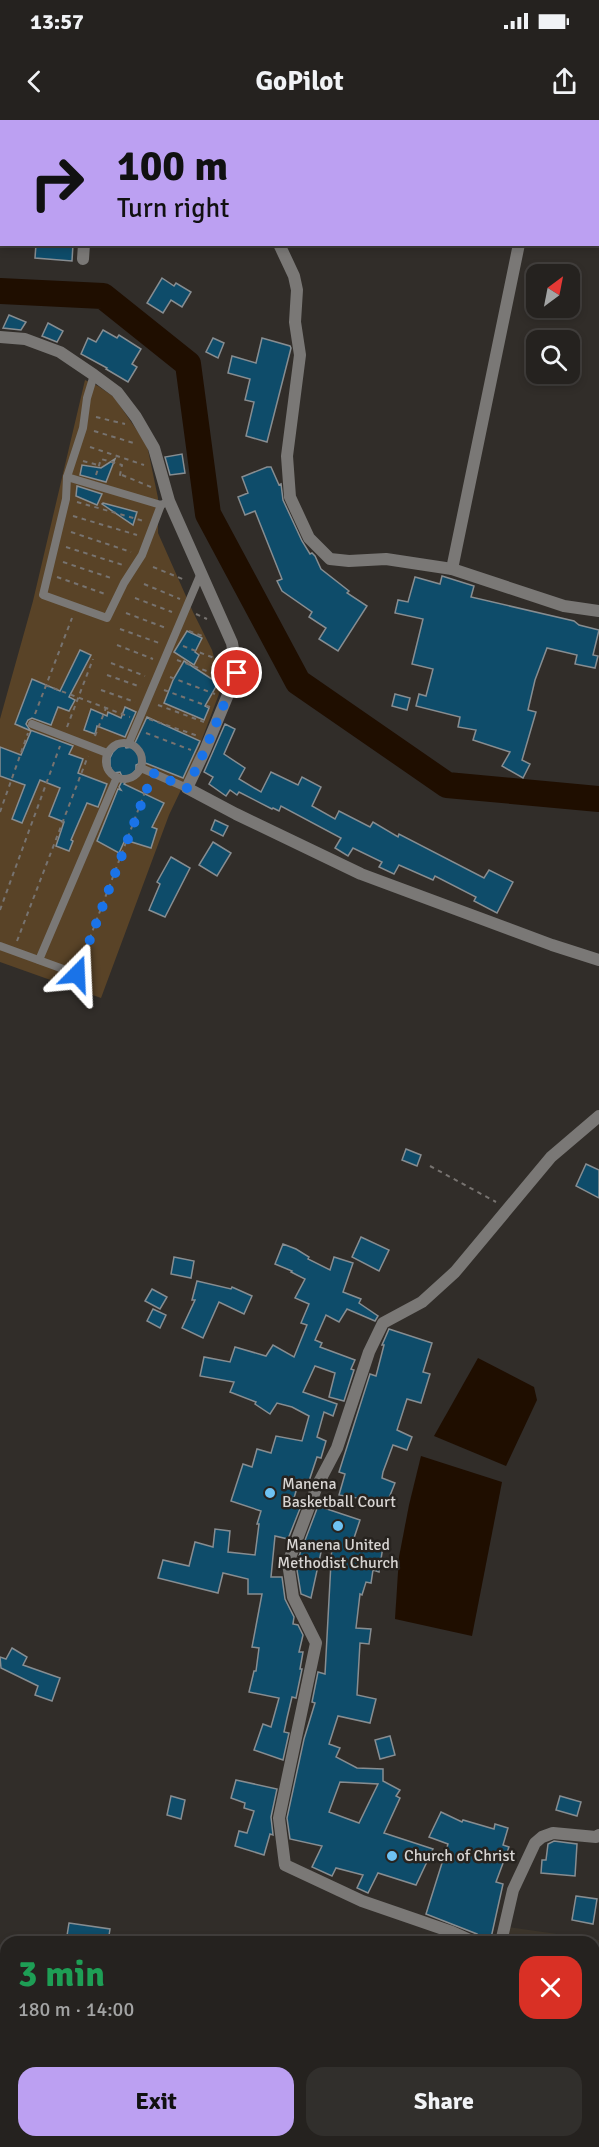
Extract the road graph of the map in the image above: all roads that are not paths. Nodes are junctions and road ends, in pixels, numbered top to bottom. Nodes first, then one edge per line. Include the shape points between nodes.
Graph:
1 (84, 246) edge
2 (280, 246) edge
3 (519, 246) edge
4 (83, 259) dead end
5 (0, 338) edge
6 (94, 375) junction
7 (67, 477) junction
8 (165, 503) junction
9 (452, 569) junction
10 (201, 571) junction
11 (599, 611) edge
12 (32, 724) dead end
13 (129, 743) junction
14 (107, 753) junction
15 (141, 768) junction
16 (117, 777) junction
17 (187, 788) junction
18 (0, 946) edge
19 (39, 960) junction
20 (599, 960) edge
21 (77, 974) road end
22 (599, 1116) edge
23 (599, 1835) edge
24 (461, 1936) edge
25 (502, 1936) edge

1 - 4 street
2 - 9 street via 297,290 295,322 300,355 287,456 290,498 309,538 330,559 386,559
3 - 9 street
5 - 6 street via 25,339 60,352
6 - 7 lane
6 - 8 street via 117,392 154,448
7 - 8 lane
7 - 8 lane via 66,499 43,595 107,618
8 - 10 street
9 - 11 street via 564,606
10 - 13 lane
10 - 17 street via 232,643 237,673
12 - 14 lane
13 - 14 lane via 117,744
13 - 15 lane via 141,753
14 - 16 lane via 107,767
15 - 16 lane via 131,778
15 - 17 lane
16 - 19 lane
17 - 20 street via 362,874
18 - 19 lane
19 - 21 lane
22 - 24 street via 551,1157 455,1272 422,1302 383,1323 288,1563 293,1597 316,1643 279,1818 285,1865 362,1901
23 - 25 street via 553,1833 535,1843 513,1890

